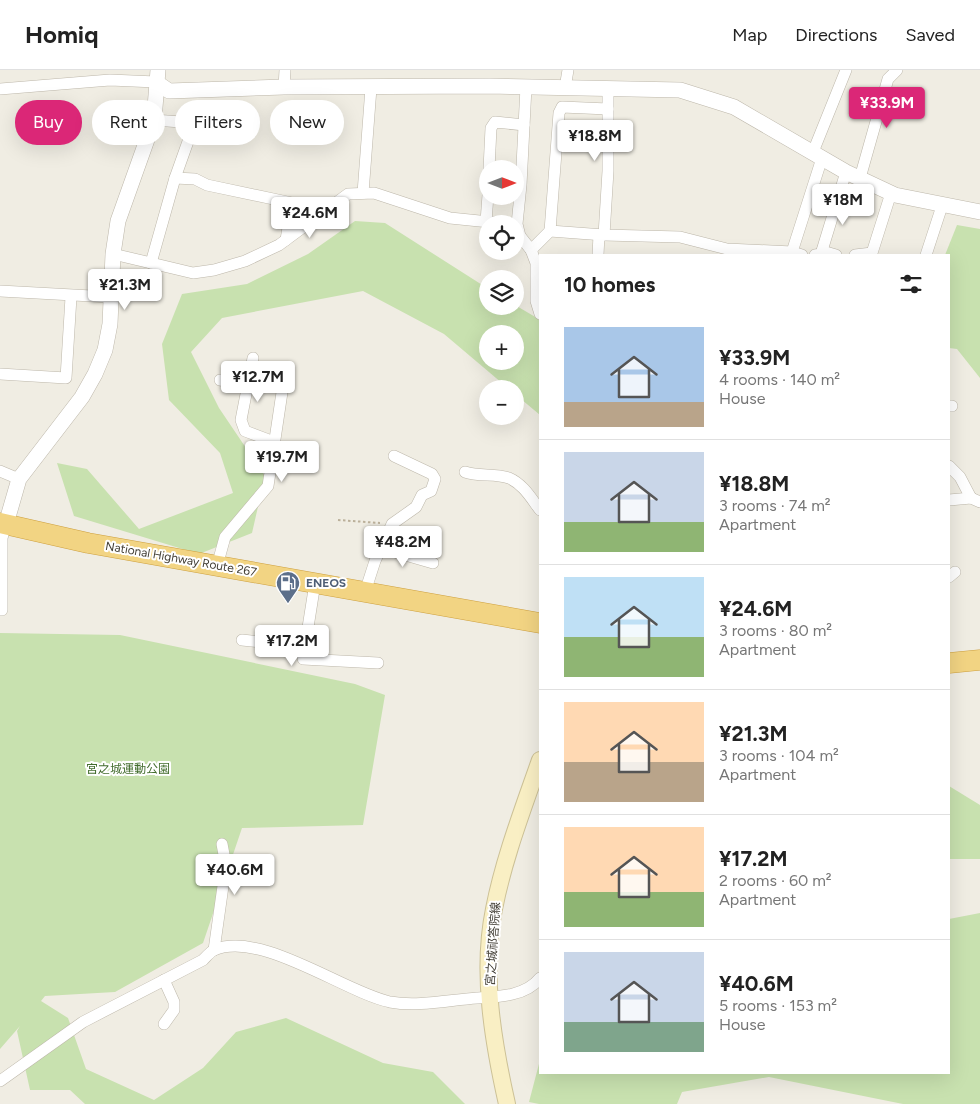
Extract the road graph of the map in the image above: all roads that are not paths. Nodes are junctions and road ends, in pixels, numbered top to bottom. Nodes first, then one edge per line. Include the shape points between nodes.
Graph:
1 (285, 70) edge
2 (568, 70) edge
3 (846, 70) edge
4 (897, 70) edge
5 (115, 75) edge
6 (157, 76) edge
7 (284, 88) junction
8 (371, 88) junction
9 (526, 88) junction
10 (565, 88) junction
11 (0, 89) edge
12 (608, 89) junction
13 (155, 100) edge
14 (608, 109) junction
15 (165, 121) edge
16 (524, 125) junction
17 (145, 145) edge
18 (818, 155) junction
19 (489, 160) edge
20 (846, 172) junction
21 (176, 178) junction
22 (860, 178) junction
23 (363, 194) junction
24 (891, 194) junction
25 (942, 206) junction
26 (980, 212) edge
27 (514, 215) edge
28 (479, 221) edge
29 (550, 231) junction
30 (602, 235) junction
31 (286, 240) junction
32 (524, 241) edge
33 (531, 250) junction
34 (818, 253) edge
35 (112, 254) junction
36 (598, 254) edge
37 (797, 254) edge
38 (864, 254) edge
39 (926, 254) edge
40 (150, 263) junction
41 (0, 291) edge
42 (71, 296) junction
43 (110, 297) junction
44 (539, 310) edge
45 (253, 358) dead end
46 (0, 374) edge
47 (284, 379) dead end
48 (220, 380) dead end
49 (248, 384) junction
50 (274, 442) junction
51 (394, 456) dead end
52 (950, 467) edge
53 (0, 471) edge
54 (465, 472) dead end
55 (19, 479) junction
56 (431, 491) junction
57 (443, 494) dead end
58 (950, 500) edge
59 (976, 500) edge
60 (539, 509) edge
61 (3, 524) edge
62 (381, 548) junction
63 (433, 563) dead end
64 (217, 566) junction
65 (315, 583) junction
66 (365, 592) junction
67 (0, 610) edge
68 (539, 623) edge
69 (242, 640) dead end
70 (305, 647) junction
71 (980, 660) edge
72 (378, 663) dead end
73 (950, 663) edge
74 (539, 767) edge
75 (537, 781) edge
76 (222, 844) dead end
77 (214, 950) junction
78 (539, 979) edge
79 (164, 980) junction
80 (490, 998) junction
81 (164, 1024) dead end
82 (0, 1080) edge
83 (507, 1104) edge

1 - 7 street
2 - 10 street
3 - 18 street
4 - 22 street via 888,79
5 - 6 street
5 - 11 street
6 - 7 street via 169,91
6 - 13 street
7 - 8 street
8 - 9 street
8 - 23 street
9 - 10 street
9 - 16 street
10 - 12 street
12 - 14 street
12 - 18 street via 680,90 734,107
14 - 29 street via 562,107 558,113
14 - 30 street via 608,171
15 - 21 street via 181,122 192,133
16 - 19 street via 495,122 491,128
16 - 27 street
17 - 35 street via 118,221
18 - 20 street
18 - 37 street
20 - 22 street
20 - 34 street
21 - 31 street via 195,179 207,185 292,203
21 - 40 street
22 - 24 street
23 - 28 street via 374,193 450,218
23 - 31 street via 348,194
24 - 25 street
24 - 38 street via 872,253
25 - 26 street
25 - 39 street
29 - 30 street
29 - 33 street
30 - 36 street
30 - 37 street via 680,237 727,249
31 - 40 street via 245,261 214,270 193,272
32 - 33 street
33 - 44 street via 536,263
35 - 40 street
35 - 43 street
41 - 42 street
42 - 43 street
42 - 46 street via 66,378
43 - 55 street via 110,324 105,350 95,374 82,397
45 - 49 street
47 - 50 street
48 - 49 street
49 - 50 street via 241,420 245,431
50 - 64 street via 268,486 225,537
51 - 56 street via 432,474 435,479
52 - 59 street
53 - 55 street
54 - 60 street via 508,478 523,488
55 - 61 street
56 - 57 street
56 - 62 street via 422,495 416,507 392,524
58 - 59 street
61 - 64 highway, National Highway Route 267
61 - 67 street
62 - 63 street
62 - 66 street
64 - 65 highway, National Highway Route 267
65 - 66 highway, National Highway Route 267
65 - 70 street
66 - 68 highway, National Highway Route 267
69 - 70 street
70 - 72 street via 303,660
71 - 73 highway
74 - 75 main road, 宮之城祁答院線
75 - 80 main road, 宮之城祁答院線 via 502,873 493,911
76 - 77 street via 226,865
77 - 79 street via 203,960
77 - 80 street via 238,946 259,950 322,972 361,992 390,1002 417,1004
78 - 80 street via 523,992
79 - 81 street via 174,1002 174,1010
79 - 82 street via 83,1022
80 - 83 main road, 宮之城祁答院線 via 497,1062

